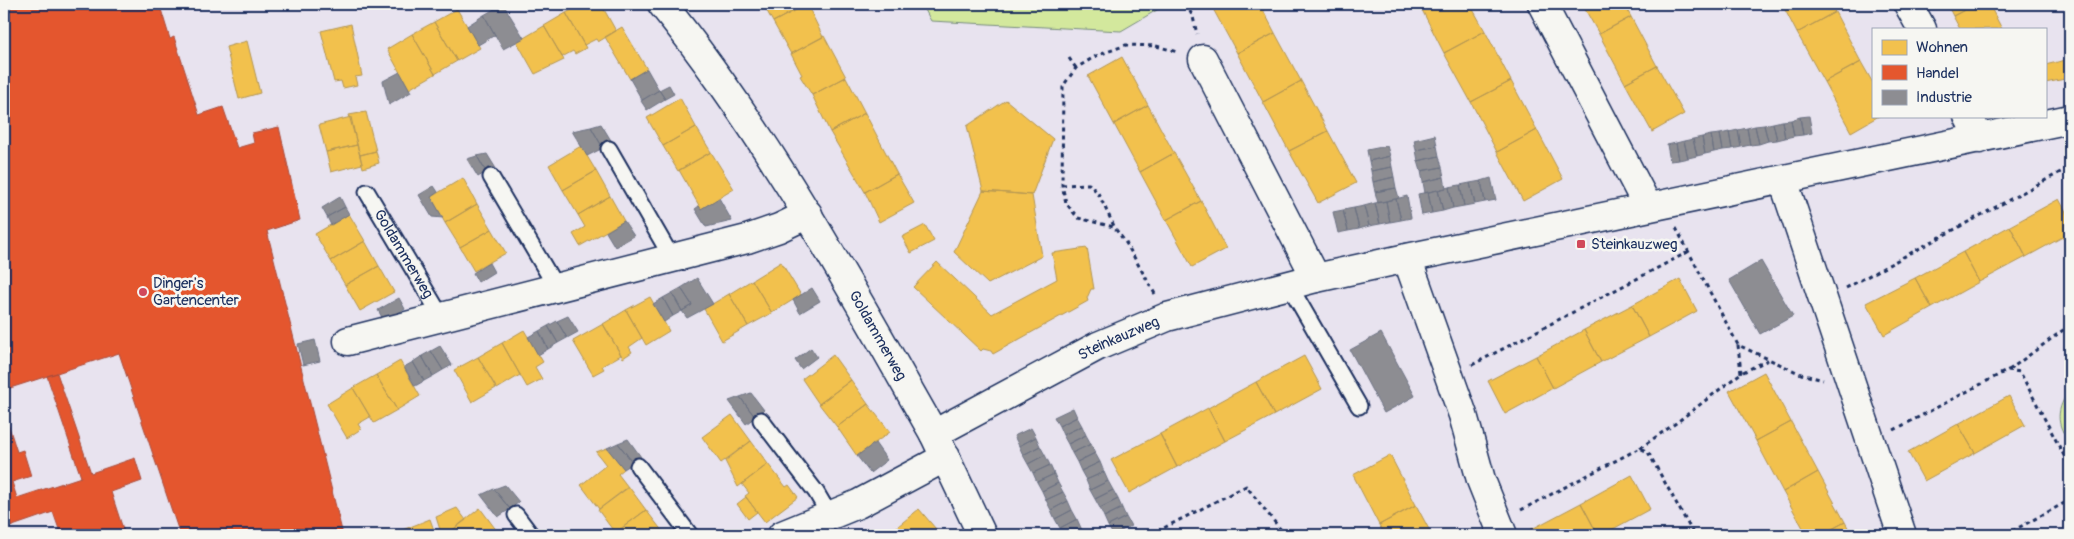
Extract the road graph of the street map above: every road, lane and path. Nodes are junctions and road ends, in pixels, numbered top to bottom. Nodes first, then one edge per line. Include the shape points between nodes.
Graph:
1 (662, 4) edge
2 (1186, 4) edge
3 (1542, 4) edge
4 (1908, 4) edge
5 (1921, 28) edge
6 (1069, 58) dead end
7 (1203, 59) junction
8 (1076, 68) junction
9 (2070, 119) edge
10 (1974, 128) edge
11 (609, 149) dead end
12 (2070, 167) edge
13 (491, 177) dead end
14 (1784, 180) junction
15 (1062, 185) junction
16 (366, 192) dead end
17 (1656, 205) junction
18 (808, 214) junction
19 (1114, 227) junction
20 (1688, 252) junction
21 (672, 258) junction
22 (1407, 258) junction
23 (1316, 278) junction
24 (1289, 285) junction
25 (556, 287) junction
26 (1824, 300) junction
27 (441, 316) junction
28 (1167, 317) junction
29 (2070, 324) edge
30 (348, 341) dead end
31 (1738, 344) junction
32 (1770, 359) junction
33 (2008, 370) junction
34 (1740, 373) junction
35 (1449, 377) junction
36 (1851, 381) junction
37 (1358, 406) dead end
38 (761, 420) dead end
39 (1871, 442) junction
40 (940, 445) junction
41 (1640, 448) junction
42 (638, 466) dead end
43 (2070, 467) edge
44 (2070, 500) edge
45 (516, 515) dead end
46 (830, 516) junction
47 (1500, 529) edge
48 (531, 535) edge
49 (690, 535) edge
50 (782, 535) edge
51 (982, 535) edge
52 (1150, 535) edge
53 (1285, 535) edge
54 (1694, 535) edge
55 (1902, 535) edge
56 (2005, 535) edge

1 - 18 street, Goldammerweg via 736,102
2 - 7 path via 1193,17
3 - 17 street
4 - 5 street
6 - 8 path
7 - 8 path via 1156,46 1126,45 1096,56
7 - 23 street
8 - 15 path via 1063,86
9 - 10 street, Steinkauzweg
10 - 14 street, Steinkauzweg
11 - 21 lane
12 - 26 path
13 - 25 lane
14 - 17 street, Steinkauzweg
14 - 26 street
15 - 19 path via 1066,203 1078,218
15 - 19 path via 1089,184 1098,192
16 - 27 lane, Goldammerweg
17 - 20 path
17 - 22 street, Steinkauzweg
18 - 21 street, Goldammerweg via 747,239
18 - 40 street, Goldammerweg
19 - 28 path
20 - 31 path
20 - 35 path
21 - 25 street, Goldammerweg
22 - 23 street, Steinkauzweg
22 - 35 street
23 - 24 street, Steinkauzweg
24 - 28 street, Steinkauzweg
24 - 37 lane
25 - 27 street, Goldammerweg
26 - 36 street
27 - 30 street, Goldammerweg
28 - 40 street, Steinkauzweg via 1098,346
29 - 33 path
31 - 32 path
31 - 34 path
32 - 34 path
32 - 36 path via 1822,380
33 - 39 path
33 - 43 path via 2020,372
34 - 41 path
35 - 47 street
36 - 39 street
38 - 46 lane via 816,492
39 - 55 street
40 - 46 street via 900,483
40 - 51 street, Goldammerweg
41 - 47 path
41 - 54 path via 1648,452
42 - 49 lane
44 - 56 path
45 - 48 lane
46 - 50 street
52 - 53 path via 1246,486

